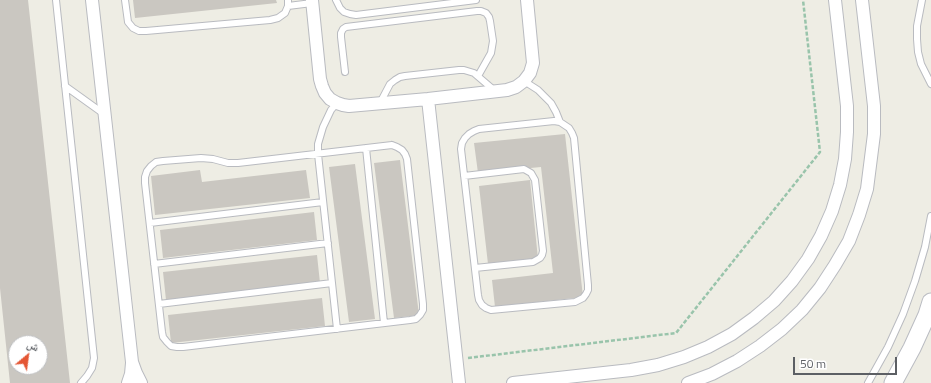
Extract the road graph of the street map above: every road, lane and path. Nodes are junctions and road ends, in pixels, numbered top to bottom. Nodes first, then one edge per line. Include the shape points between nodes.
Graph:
1 (56, 0) edge
2 (92, 0) edge
3 (125, 0) edge
4 (336, 0) edge
5 (476, 0) edge
6 (527, 0) edge
7 (803, 0) edge
8 (835, 0) edge
9 (862, 0) edge
10 (922, 0) edge
11 (312, 2) edge
12 (288, 3) edge
13 (345, 72) dead end
14 (478, 76) junction
15 (524, 81) junction
16 (931, 84) edge
17 (65, 86) junction
18 (495, 91) junction
19 (428, 98) junction
20 (337, 103) junction
21 (380, 103) junction
22 (105, 115) junction
23 (560, 122) junction
24 (366, 148) junction
25 (318, 154) junction
26 (464, 176) junction
27 (323, 202) junction
28 (931, 216) edge
29 (150, 223) junction
30 (328, 243) junction
31 (154, 264) junction
32 (475, 268) junction
33 (332, 282) junction
34 (931, 302) edge
35 (159, 304) junction
36 (384, 323) junction
37 (337, 329) junction
38 (457, 359) junction
39 (132, 362) junction
40 (82, 383) edge
41 (128, 383) edge
42 (141, 383) edge
43 (459, 383) edge
44 (513, 383) edge
45 (688, 383) edge
46 (868, 383) edge
47 (893, 383) edge

1 - 17 lane
2 - 22 street
3 - 12 lane via 128,22 139,31 270,20 285,13
4 - 5 lane via 344,12 356,15
6 - 15 street via 533,63
7 - 38 path via 820,152 676,333
8 - 44 street via 847,106 845,159 840,186 824,230 792,281 774,301 732,334 684,357 631,370
9 - 45 street via 874,106 874,134 867,189 849,241 820,288 782,329 737,361
10 - 16 lane via 917,26 918,52
11 - 12 lane
11 - 20 street via 320,79 325,93
13 - 14 lane via 341,33 346,27 481,11 489,17 492,41 491,53
14 - 18 lane
14 - 21 lane via 464,70 400,77 390,84
15 - 18 street via 516,87
15 - 23 lane via 544,96
17 - 22 lane
17 - 40 lane via 94,358 92,368
18 - 19 street
19 - 21 street
19 - 38 street
20 - 21 street via 349,106
20 - 25 lane via 323,127
22 - 39 street
23 - 26 lane via 479,129 468,134 461,149
23 - 32 lane via 569,128 574,138 588,285 586,294 575,302 491,310 479,300
24 - 25 lane
24 - 36 lane
24 - 36 lane via 397,147 407,159 422,297 423,310 416,319
25 - 27 lane
25 - 29 lane via 238,163 201,158 156,162 145,177
26 - 32 lane
26 - 32 lane via 524,169 532,173 535,180 543,251 540,258 533,262
27 - 29 lane
27 - 30 lane
28 - 46 lane via 925,247 903,314
29 - 31 lane
30 - 31 lane
30 - 33 lane
31 - 35 lane
33 - 35 lane
33 - 37 lane
34 - 47 street via 912,348
35 - 37 lane via 163,338 171,346 177,347
36 - 37 lane
38 - 43 street
39 - 41 street
39 - 42 street

